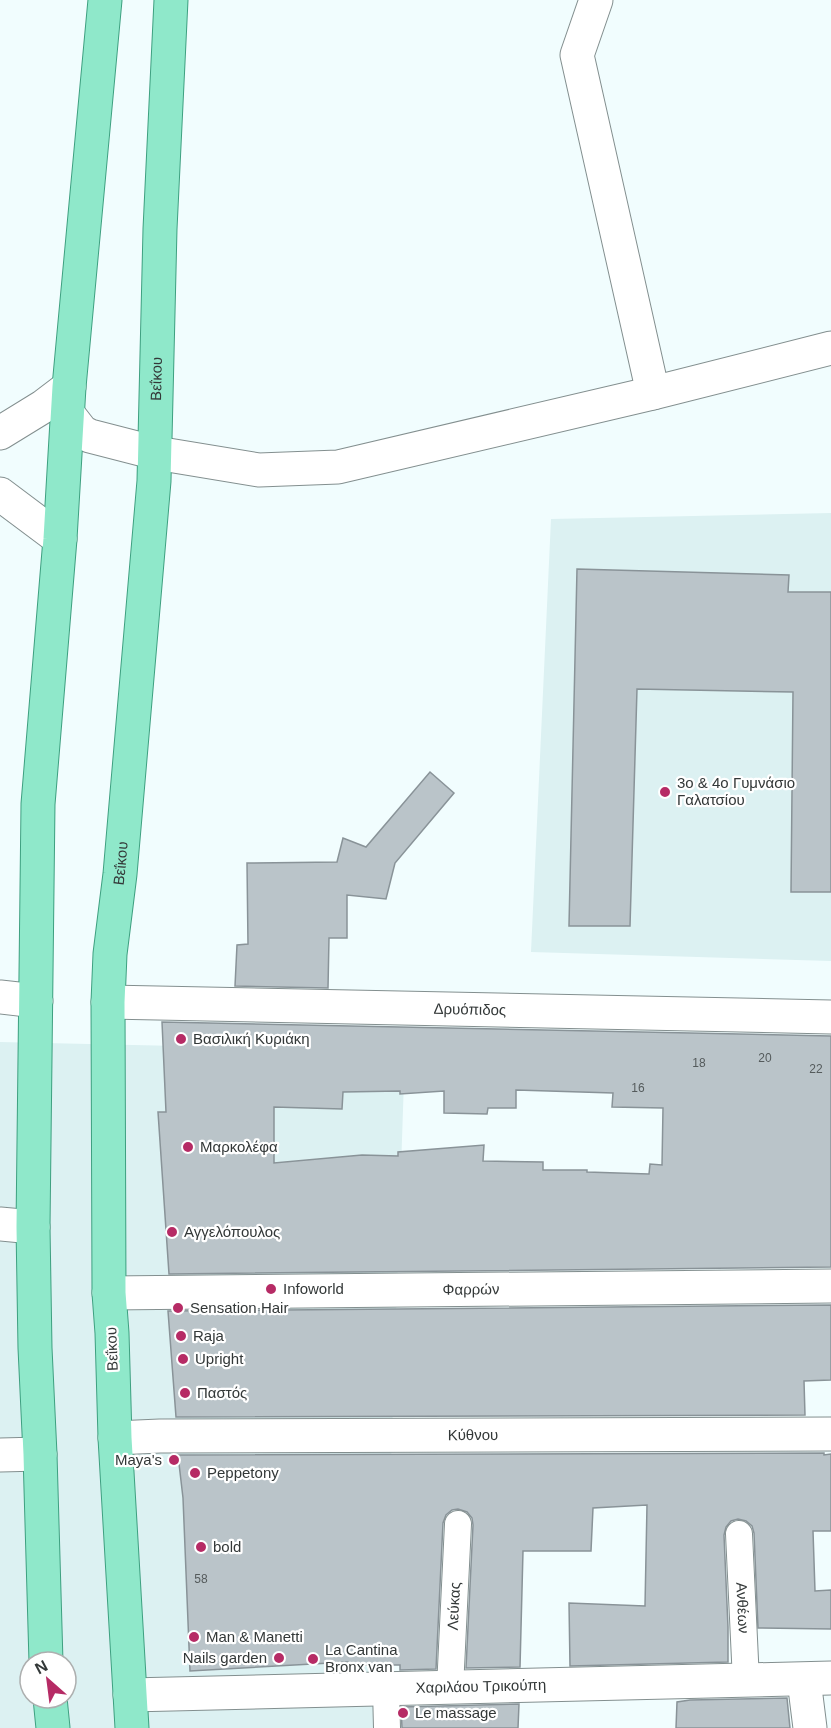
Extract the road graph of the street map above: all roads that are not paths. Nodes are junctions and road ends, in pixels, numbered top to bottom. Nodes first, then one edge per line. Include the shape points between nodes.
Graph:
1 (105, 0) edge
2 (171, 0) edge
3 (596, 0) edge
4 (831, 348) edge
5 (653, 393) junction
6 (69, 401) junction
7 (0, 433) edge
8 (156, 453) junction
9 (0, 494) edge
10 (60, 538) junction
11 (0, 997) edge
12 (36, 1001) junction
13 (108, 1002) junction
14 (831, 1017) edge
15 (0, 1224) edge
16 (33, 1227) junction
17 (831, 1286) edge
18 (109, 1293) junction
19 (831, 1434) edge
20 (115, 1438) junction
21 (40, 1454) junction
22 (0, 1455) edge
23 (458, 1524) dead end
24 (739, 1534) dead end
25 (46, 1650) edge
26 (818, 1679) edge
27 (746, 1681) junction
28 (450, 1688) junction
29 (386, 1689) junction
30 (130, 1695) junction
31 (51, 1710) edge
32 (53, 1728) edge
33 (132, 1728) edge
34 (387, 1728) edge
35 (810, 1728) edge

1 - 6 main road
2 - 8 main road, Βεΐκου via 160,229
3 - 5 street via 577,55
4 - 5 street
5 - 8 street via 338,466 259,470
6 - 7 street via 44,406
6 - 8 street via 82,432
6 - 10 main road
8 - 13 main road, Βεΐκου
9 - 10 street
10 - 12 main road via 38,804
11 - 12 street
12 - 16 main road
13 - 14 street, Δρυόπιδος
13 - 18 main road, Βεΐκου
15 - 16 street
16 - 21 main road
17 - 18 street, Φαρρών
18 - 20 main road, Βεΐκου
19 - 20 street, Κύθνου
20 - 30 main road, Βεΐκου
21 - 22 street
21 - 25 main road
23 - 28 street, Λεύκας
24 - 27 street, Ανθέων
26 - 27 street, Χαριλάου Τρικούπη
26 - 35 street
27 - 28 street, Χαριλάου Τρικούπη
28 - 29 street, Χαριλάου Τρικούπη
29 - 30 street, Χαριλάου Τρικούπη
29 - 34 street
30 - 33 main road, Βεΐκου
31 - 32 main road

